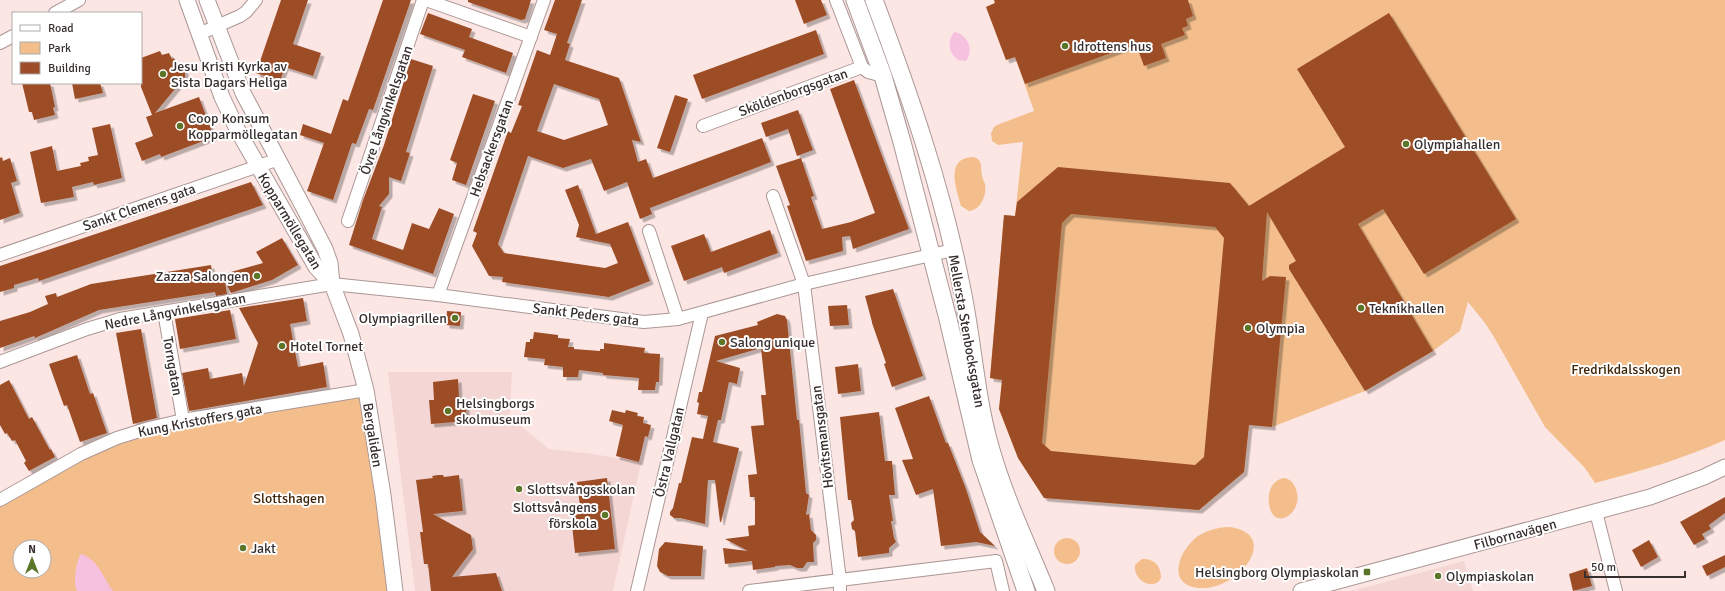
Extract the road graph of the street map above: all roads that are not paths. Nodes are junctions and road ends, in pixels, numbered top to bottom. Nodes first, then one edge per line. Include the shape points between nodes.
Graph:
1 (79, 0) edge
2 (186, 0) edge
3 (207, 0) edge
4 (256, 0) edge
5 (423, 0) edge
6 (426, 0) edge
7 (544, 0) edge
8 (836, 0) edge
9 (855, 0) edge
10 (874, 0) edge
11 (57, 12) edge
12 (217, 27) junction
13 (199, 34) junction
14 (12, 37) edge
15 (531, 37) junction
16 (0, 43) edge
17 (862, 67) junction
18 (883, 76) junction
19 (703, 126) dead end
20 (279, 159) junction
21 (257, 166) junction
22 (773, 196) dead end
23 (348, 221) dead end
24 (649, 231) dead end
25 (953, 250) junction
26 (0, 255) edge
27 (931, 255) junction
28 (332, 284) junction
29 (804, 284) junction
30 (438, 295) junction
31 (164, 312) junction
32 (702, 313) junction
33 (678, 319) junction
34 (0, 362) edge
35 (366, 390) junction
36 (183, 420) junction
37 (1725, 466) edge
38 (0, 500) edge
39 (1596, 512) junction
40 (840, 586) edge
41 (394, 591) edge
42 (637, 591) edge
43 (749, 591) edge
44 (1003, 591) edge
45 (1026, 591) edge
46 (1046, 591) edge
47 (1301, 591) edge
48 (1616, 591) edge

1 - 11 street
2 - 13 street, Kopparmöllegatan
3 - 12 street, Kopparmöllegatan
4 - 12 street via 246,12
5 - 23 street, Övre Långvinkelsgatan
6 - 15 street
7 - 15 street, Hebsackersgatan
8 - 17 street
9 - 18 main road, Mellersta Stenbocksgatan
10 - 25 main road, Mellersta Stenbocksgatan via 912,108
12 - 13 street
12 - 20 street, Kopparmöllegatan via 243,93
13 - 21 street, Kopparmöllegatan via 222,97
14 - 16 street
15 - 30 street, Hebsackersgatan
17 - 18 street, Sköldenborgsgatan via 868,72
17 - 19 street, Sköldenborgsgatan
18 - 27 main road, Mellersta Stenbocksgatan
20 - 21 street, Sankt Clemens gata
20 - 28 street, Kopparmöllegatan via 325,249 330,263
21 - 26 street, Sankt Clemens gata
21 - 28 street, Kopparmöllegatan via 316,268
22 - 29 street, Hövitsmansgatan
24 - 33 street
25 - 27 street, Sankt Peders gata
25 - 46 main road, Mellersta Stenbocksgatan via 961,284 975,379 990,448 1006,495
27 - 29 street, Sankt Peders gata
27 - 45 main road, Mellersta Stenbocksgatan via 981,460
28 - 30 street, Sankt Peders gata
28 - 31 street, Nedre Långvinkelsgatan
28 - 35 street, Bergaliden via 351,334
29 - 32 street, Sankt Peders gata
29 - 40 street, Hövitsmansgatan
30 - 33 street, Sankt Peders gata via 632,322
31 - 34 street, Nedre Långvinkelsgatan via 120,319 86,329
31 - 36 street, Torngatan
32 - 33 street, Sankt Peders gata
32 - 42 street, Östra Vallgatan
35 - 36 street, Kung Kristoffers gata
35 - 41 street, Bergaliden
36 - 38 street, Kung Kristoffers gata via 116,438 81,454
37 - 39 street, Filbornavägen via 1676,488
39 - 47 street, Filbornavägen
39 - 48 street
40 - 43 street
40 - 44 street via 996,561

